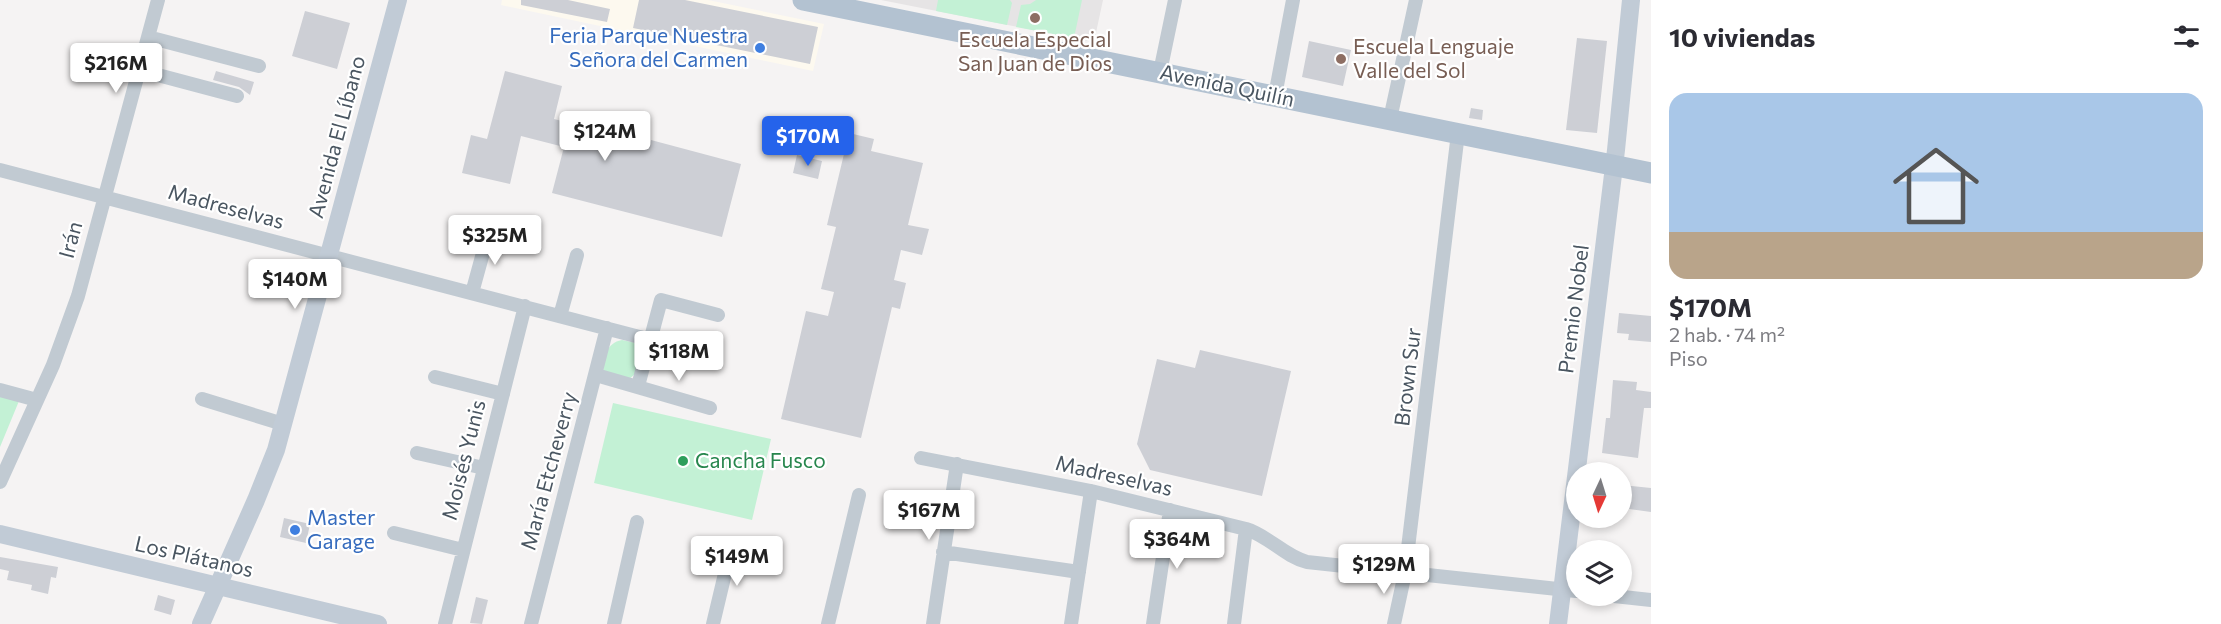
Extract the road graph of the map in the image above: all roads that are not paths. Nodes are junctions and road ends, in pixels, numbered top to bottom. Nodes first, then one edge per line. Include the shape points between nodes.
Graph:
1 (158, 0) edge
2 (398, 0) edge
3 (803, 0) edge
4 (1175, 0) edge
5 (1293, 0) edge
6 (1416, 0) edge
7 (1631, 0) edge
8 (148, 37) junction
9 (259, 66) dead end
10 (139, 70) junction
11 (1160, 72) junction
12 (237, 96) dead end
13 (1275, 96) junction
14 (1390, 119) junction
15 (1458, 133) junction
16 (1614, 165) junction
17 (0, 170) edge
18 (1651, 173) edge
19 (105, 196) junction
20 (489, 231) dead end
21 (328, 255) junction
22 (577, 255) dead end
23 (472, 292) junction
24 (525, 306) junction
25 (718, 315) dead end
26 (560, 316) junction
27 (608, 328) junction
28 (651, 340) junction
29 (596, 375) junction
30 (435, 377) dead end
31 (638, 386) junction
32 (0, 390) edge
33 (503, 394) junction
34 (202, 399) dead end
35 (37, 400) junction
36 (710, 408) dead end
37 (283, 424) junction
38 (417, 453) dead end
39 (921, 458) dead end
40 (957, 464) junction
41 (484, 468) junction
42 (0, 482) edge
43 (1091, 492) junction
44 (859, 495) dead end
45 (1170, 510) junction
46 (637, 522) dead end
47 (1246, 529) junction
48 (394, 533) dead end
49 (0, 534) edge
50 (1574, 540) edge
51 (732, 544) dead end
52 (463, 550) junction
53 (943, 552) junction
54 (1079, 572) junction
55 (1406, 573) junction
56 (217, 585) junction
57 (1566, 590) edge
58 (1632, 598) edge
59 (1566, 599) edge
60 (1651, 600) edge
61 (201, 624) edge
62 (378, 624) edge
63 (446, 624) edge
64 (531, 624) edge
65 (614, 624) edge
66 (713, 624) edge
67 (828, 624) edge
68 (933, 624) edge
69 (1071, 624) edge
70 (1153, 624) edge
71 (1234, 624) edge
72 (1394, 624) edge
73 (1558, 624) edge

1 - 8 street, Irán
2 - 21 street, Avenida El Líbano
3 - 11 main road, Avenida Quilín
4 - 11 street
5 - 13 street
6 - 14 street
7 - 16 street, Premio Nobel
8 - 9 street
8 - 10 street, Irán
10 - 12 street
10 - 19 street, Irán
11 - 13 main road, Avenida Quilín
13 - 14 main road, Avenida Quilín
14 - 15 main road, Avenida Quilín
15 - 16 main road, Avenida Quilín
15 - 55 street, Brown Sur
16 - 18 main road, Avenida Quilín
16 - 50 street, Premio Nobel
17 - 19 street, Madreselvas
19 - 21 street, Madreselvas
19 - 35 street, Irán via 75,305
20 - 23 street
21 - 23 street, Madreselvas
21 - 37 street, Avenida El Líbano
22 - 26 street
23 - 24 street, Madreselvas
24 - 26 street, Madreselvas
24 - 33 street, Moisés Yunis
25 - 28 street via 661,300
26 - 27 street, Madreselvas
27 - 28 street, Madreselvas
27 - 29 street, María Etcheverry
28 - 31 street
29 - 31 street
29 - 64 street, María Etcheverry
30 - 33 street
31 - 36 street
32 - 35 street
33 - 41 street, Moisés Yunis
34 - 37 street
35 - 42 street, Irán
37 - 56 street, Avenida El Líbano via 266,476
38 - 41 street
39 - 40 street, Madreselvas
40 - 43 street, Madreselvas
40 - 53 street
41 - 52 street, Moisés Yunis
43 - 45 street, Madreselvas
43 - 54 street
44 - 67 street
45 - 47 street, Madreselvas
45 - 70 street
46 - 65 street
47 - 55 street, Madreselvas via 1302,560
47 - 71 street
48 - 52 street
49 - 56 street, Los Plátanos
51 - 66 street
52 - 63 street, Moisés Yunis
53 - 54 street
53 - 68 street
54 - 69 street
55 - 57 street, Madreselvas
55 - 72 street, Brown Sur
56 - 61 street, Avenida El Líbano
56 - 62 street, Los Plátanos
58 - 60 street
59 - 73 street, Premio Nobel

